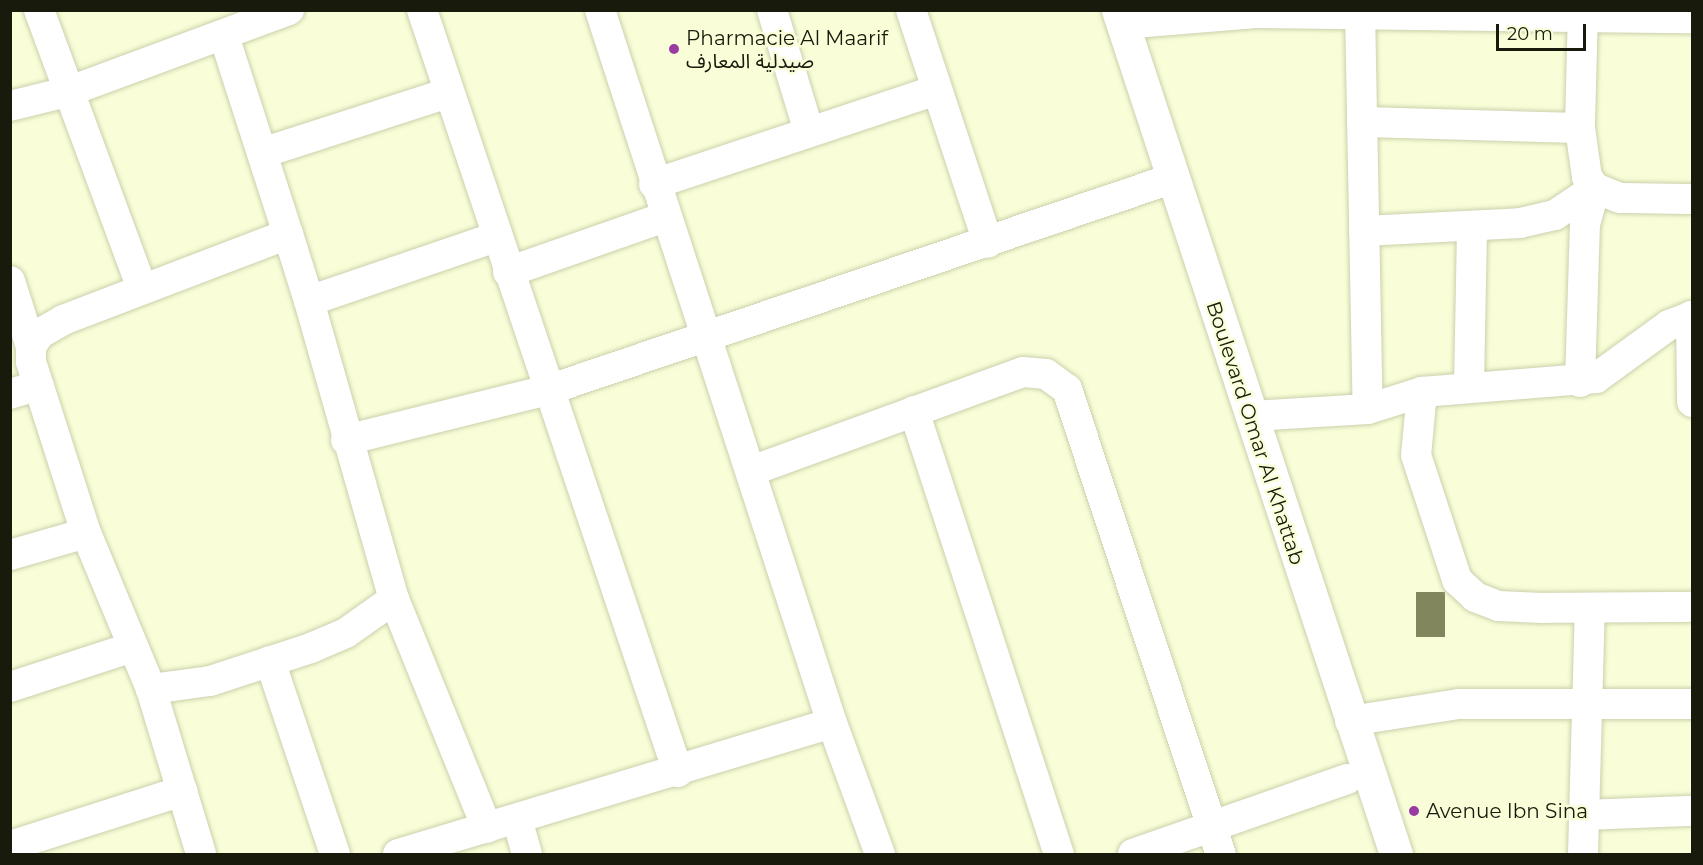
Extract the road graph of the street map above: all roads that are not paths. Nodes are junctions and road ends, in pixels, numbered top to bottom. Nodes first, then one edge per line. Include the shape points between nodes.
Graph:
1 (39, 10) edge
2 (290, 10) edge
3 (422, 10) edge
4 (600, 10) edge
5 (772, 10) edge
6 (911, 10) edge
7 (1360, 11) edge
8 (1461, 11) edge
9 (1583, 12) edge
10 (1112, 15) edge
11 (1692, 18) edge
12 (224, 36) junction
13 (936, 90) junction
14 (67, 92) junction
15 (448, 93) junction
16 (10, 106) edge
17 (1362, 122) junction
18 (1580, 128) junction
19 (809, 132) junction
20 (262, 153) junction
21 (1162, 182) junction
22 (654, 184) junction
23 (1595, 188) junction
24 (1692, 199) edge
25 (665, 217) junction
26 (1472, 226) junction
27 (1364, 231) junction
28 (288, 234) junction
29 (496, 237) junction
30 (988, 243) junction
31 (508, 272) junction
32 (10, 281) edge
33 (141, 286) junction
34 (309, 301) junction
35 (1692, 316) edge
36 (704, 335) junction
37 (32, 347) junction
38 (1580, 382) junction
39 (39, 386) junction
40 (1469, 386) junction
41 (548, 390) junction
42 (1422, 392) junction
43 (10, 394) edge
44 (1692, 402) edge
45 (1368, 409) junction
46 (914, 411) junction
47 (1252, 416) junction
48 (346, 440) junction
49 (751, 471) junction
50 (86, 533) junction
51 (10, 555) edge
52 (394, 599) junction
53 (1692, 607) edge
54 (1590, 610) junction
55 (130, 648) junction
56 (270, 661) junction
57 (10, 687) edge
58 (151, 689) junction
59 (1692, 704) edge
60 (1589, 706) junction
61 (1350, 721) junction
62 (832, 723) junction
63 (678, 772) junction
64 (1347, 779) junction
65 (182, 791) junction
66 (1692, 811) edge
67 (1586, 814) junction
68 (517, 819) junction
69 (487, 828) junction
70 (1217, 842) edge
71 (10, 846) edge
72 (201, 855) edge
73 (335, 855) edge
74 (398, 855) edge
75 (527, 855) edge
76 (880, 855) edge
77 (1059, 855) edge
78 (1133, 855) edge
79 (1373, 855) edge
80 (1396, 855) edge
81 (1583, 855) edge

1 - 14 street
2 - 12 street
3 - 15 street
4 - 22 street
5 - 19 street
6 - 13 street
7 - 8 street
7 - 10 street
7 - 17 street
8 - 9 street
9 - 11 street
9 - 18 street
10 - 21 street, Boulevard Omar Al Khattab
12 - 14 street
12 - 20 street
13 - 19 street
13 - 30 street
14 - 16 street
14 - 33 street
15 - 20 street
15 - 29 street
17 - 18 street
17 - 27 street
18 - 23 street via 1583,162
19 - 22 street
20 - 28 street
21 - 30 street
21 - 47 street, Boulevard Omar Al Khattab
21 - 64 street, Boulevard Omar Al Khattab
22 - 25 street
23 - 24 street via 1620,198
23 - 26 street via 1555,215
23 - 38 street via 1585,224
25 - 31 street
25 - 36 street
26 - 27 street
26 - 40 street
27 - 45 street
28 - 33 street
28 - 34 street
29 - 31 street
29 - 34 street
30 - 36 street
31 - 41 street
32 - 37 street
33 - 37 street via 63,320 39,334
34 - 48 street
35 - 38 street via 1669,325 1620,365
35 - 44 street
36 - 41 street
36 - 49 street
37 - 39 street
38 - 40 street
39 - 43 street
39 - 50 street
40 - 42 street
41 - 48 street
41 - 63 street
42 - 45 street
42 - 54 street via 1416,455 1440,515 1457,580 1475,597 1498,606
45 - 47 street
46 - 49 street
46 - 70 street via 1023,372 1046,374 1066,389
46 - 77 street
47 - 61 street, Boulevard Omar Al Khattab
48 - 52 street
49 - 62 street
50 - 51 street
50 - 55 street
52 - 56 street via 346,633
52 - 69 street
53 - 54 street
54 - 60 street
55 - 57 street
55 - 58 street
56 - 58 street via 190,686
56 - 73 street
58 - 65 street
59 - 60 street
60 - 61 street via 1459,704
60 - 67 street
61 - 80 street, Boulevard Omar Al Khattab
62 - 63 street
62 - 76 street
63 - 68 street
64 - 70 street
64 - 79 street, Boulevard Omar Al Khattab
65 - 71 street
65 - 72 street
66 - 67 street
67 - 81 street
68 - 69 street
68 - 75 street
69 - 74 street
70 - 78 street

